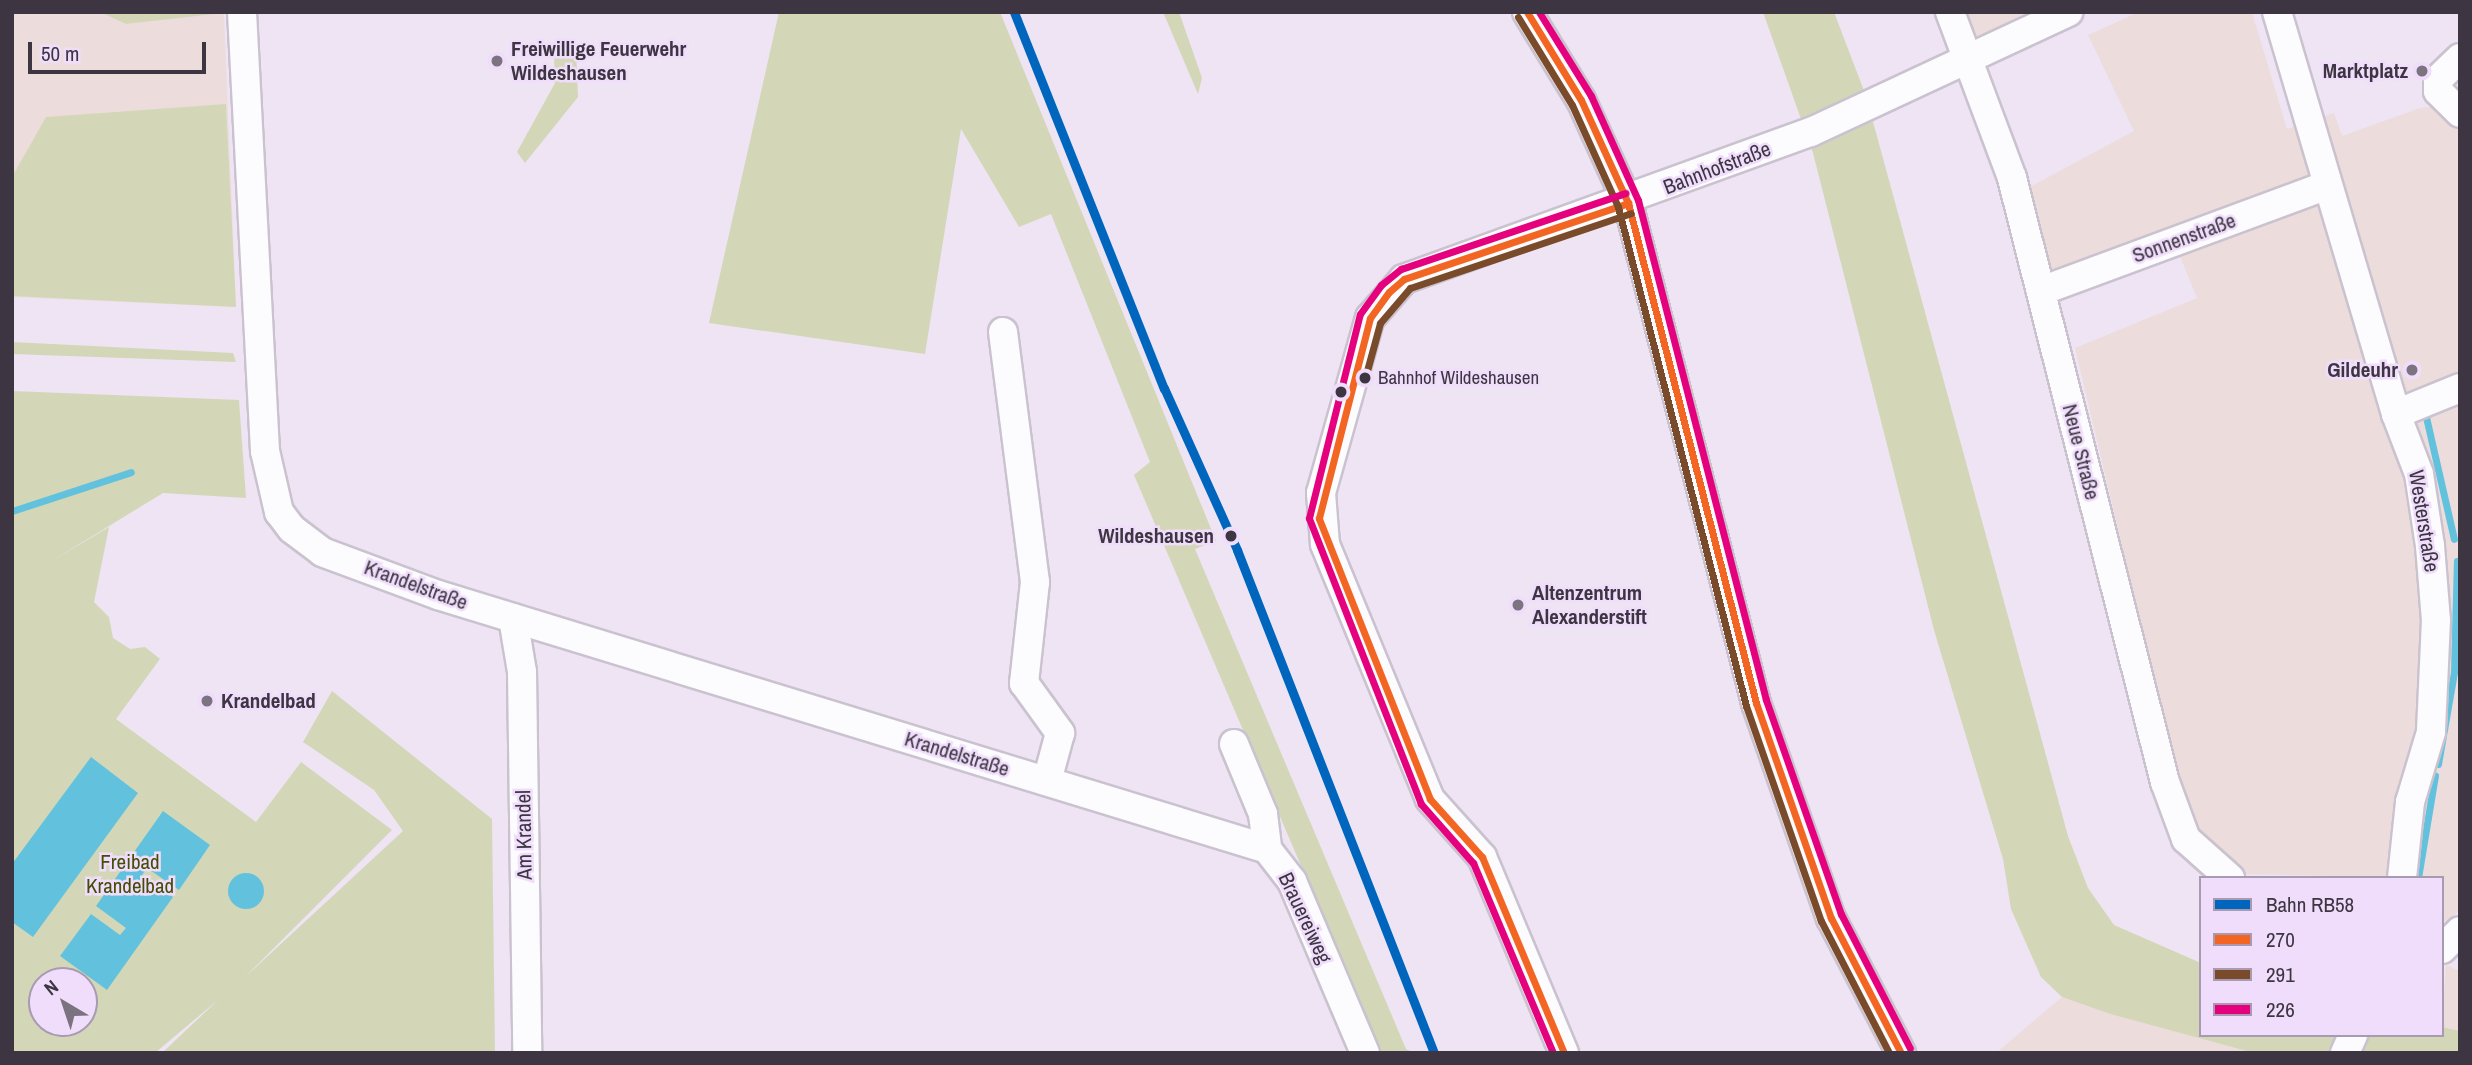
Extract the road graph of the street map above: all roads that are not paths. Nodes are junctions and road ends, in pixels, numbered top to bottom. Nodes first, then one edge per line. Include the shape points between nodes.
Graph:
1 (242, 12) edge
2 (1527, 12) edge
3 (1950, 12) edge
4 (2068, 12) edge
5 (2277, 12) edge
6 (2460, 58) edge
7 (1969, 59) junction
8 (2460, 113) edge
9 (2326, 185) junction
10 (1628, 202) junction
11 (2041, 291) junction
12 (1003, 332) dead end
13 (2460, 388) edge
14 (2396, 414) junction
15 (513, 618) junction
16 (1234, 744) dead end
17 (1047, 781) junction
18 (1268, 849) junction
19 (2228, 876) edge
20 (2402, 876) edge
21 (2460, 931) edge
22 (2444, 949) edge
23 (2444, 952) edge
24 (2460, 959) edge
25 (2352, 1037) edge
26 (527, 1053) edge
27 (1365, 1053) edge
28 (1564, 1053) edge
29 (1902, 1053) edge
30 (2345, 1053) edge

1 - 15 street, Krandelstraße via 265,451 279,512 322,552
2 - 10 street via 1581,100
3 - 7 street, Neue Straße
4 - 7 street, Bahnhofstraße
5 - 9 street, Westerstraße
6 - 8 street via 2438,79 2438,91
7 - 10 street, Bahnhofstraße via 1811,132
7 - 11 street, Neue Straße via 2012,178
9 - 11 street, Sonnenstraße
9 - 14 street, Westerstraße
10 - 28 street, Bahnhofstraße via 1404,279 1370,318 1321,493 1325,544 1430,799 1482,858
10 - 29 street via 1756,703 1831,918
11 - 19 street, Neue Straße via 2165,782 2186,839
12 - 17 street via 1035,582 1024,683 1060,733
13 - 14 street
14 - 20 street, Westerstraße via 2419,474 2436,620 2431,732 2410,802
15 - 17 street, Krandelstraße
15 - 26 street, Am Krandel via 522,672
16 - 18 street, Brauereiweg via 1263,814
17 - 18 street, Krandelstraße
18 - 27 street, Brauereiweg via 1292,881
21 - 22 street
23 - 24 street
25 - 30 street

